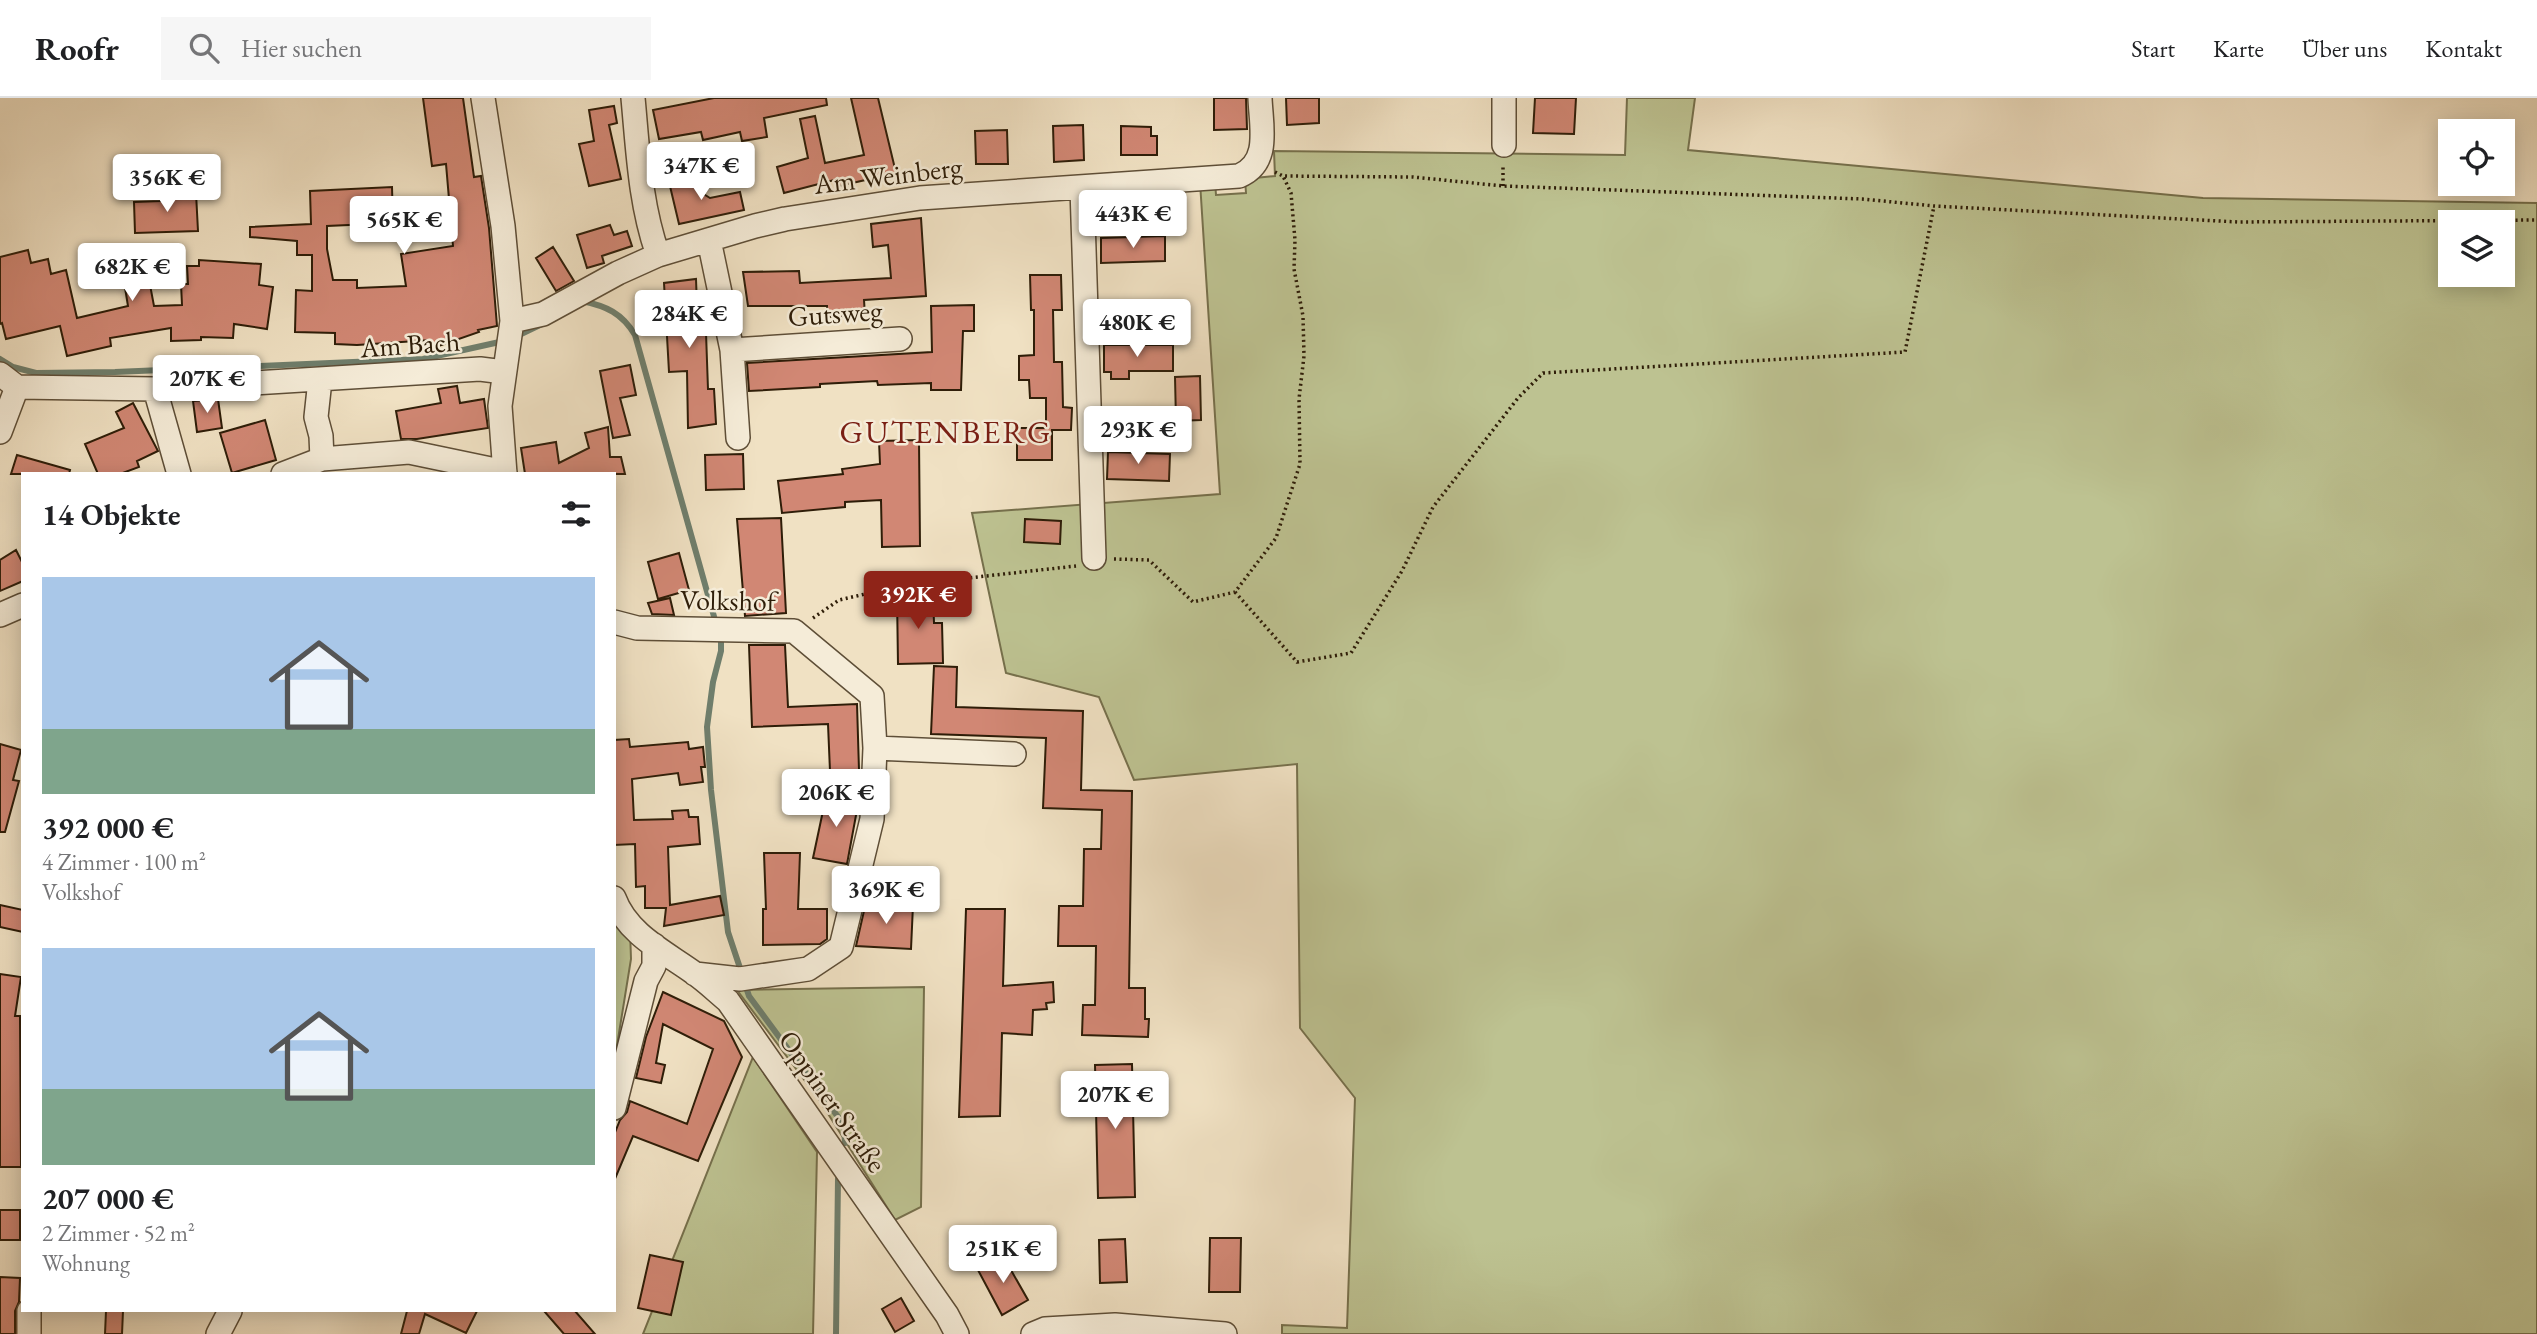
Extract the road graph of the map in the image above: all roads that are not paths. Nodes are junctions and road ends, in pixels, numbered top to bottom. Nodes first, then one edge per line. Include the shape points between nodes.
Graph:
1 (483, 98) edge
2 (633, 98) edge
3 (1260, 98) edge
4 (1504, 98) edge
5 (1504, 145) dead end
6 (1082, 188) junction
7 (709, 240) junction
8 (658, 255) junction
9 (511, 327) junction
10 (900, 339) dead end
11 (732, 350) junction
12 (505, 365) junction
13 (8, 380) edge
14 (320, 380) junction
15 (155, 389) junction
16 (0, 432) edge
17 (738, 438) dead end
18 (314, 466) edge
19 (178, 472) edge
20 (291, 472) edge
21 (500, 472) edge
22 (505, 472) edge
23 (1094, 558) road end
24 (21, 606) edge
25 (0, 615) edge
26 (616, 622) edge
27 (875, 748) junction
28 (1014, 754) dead end
29 (616, 901) edge
30 (654, 945) junction
31 (695, 974) junction
32 (616, 1100) edge
33 (29, 1312) edge
34 (229, 1312) edge
35 (29, 1334) edge
36 (218, 1334) edge
37 (957, 1334) edge
38 (1032, 1334) edge
39 (1225, 1334) edge

1 - 9 street via 503,226
2 - 8 street via 643,200
3 - 6 street, Am Weinberg via 1262,147 1249,172
4 - 5 street
6 - 7 street, Am Weinberg via 920,198 785,219
6 - 23 street
7 - 8 street, Am Weinberg
7 - 11 street
8 - 9 street, Am Weinberg
9 - 12 street
10 - 11 street, Gutsweg
11 - 17 street
12 - 14 street, Am Bach
12 - 22 street via 500,406
13 - 15 street, Am Bach
13 - 16 street, Am Bach
14 - 15 street, Am Bach
14 - 18 street via 316,417 321,436
15 - 19 street
18 - 20 street
18 - 21 street via 409,452
24 - 25 street
26 - 27 street, Volkshof via 638,628 794,631 872,696
27 - 28 street
27 - 31 street, Volkshof via 872,819 841,947 808,969 750,978
29 - 30 street, Oppiner Straße via 633,928
30 - 31 street, Oppiner Straße
30 - 32 street via 654,966 646,981
31 - 37 street, Oppiner Straße via 728,1002
33 - 35 street
34 - 36 street
38 - 39 street via 1045,1329 1115,1325

